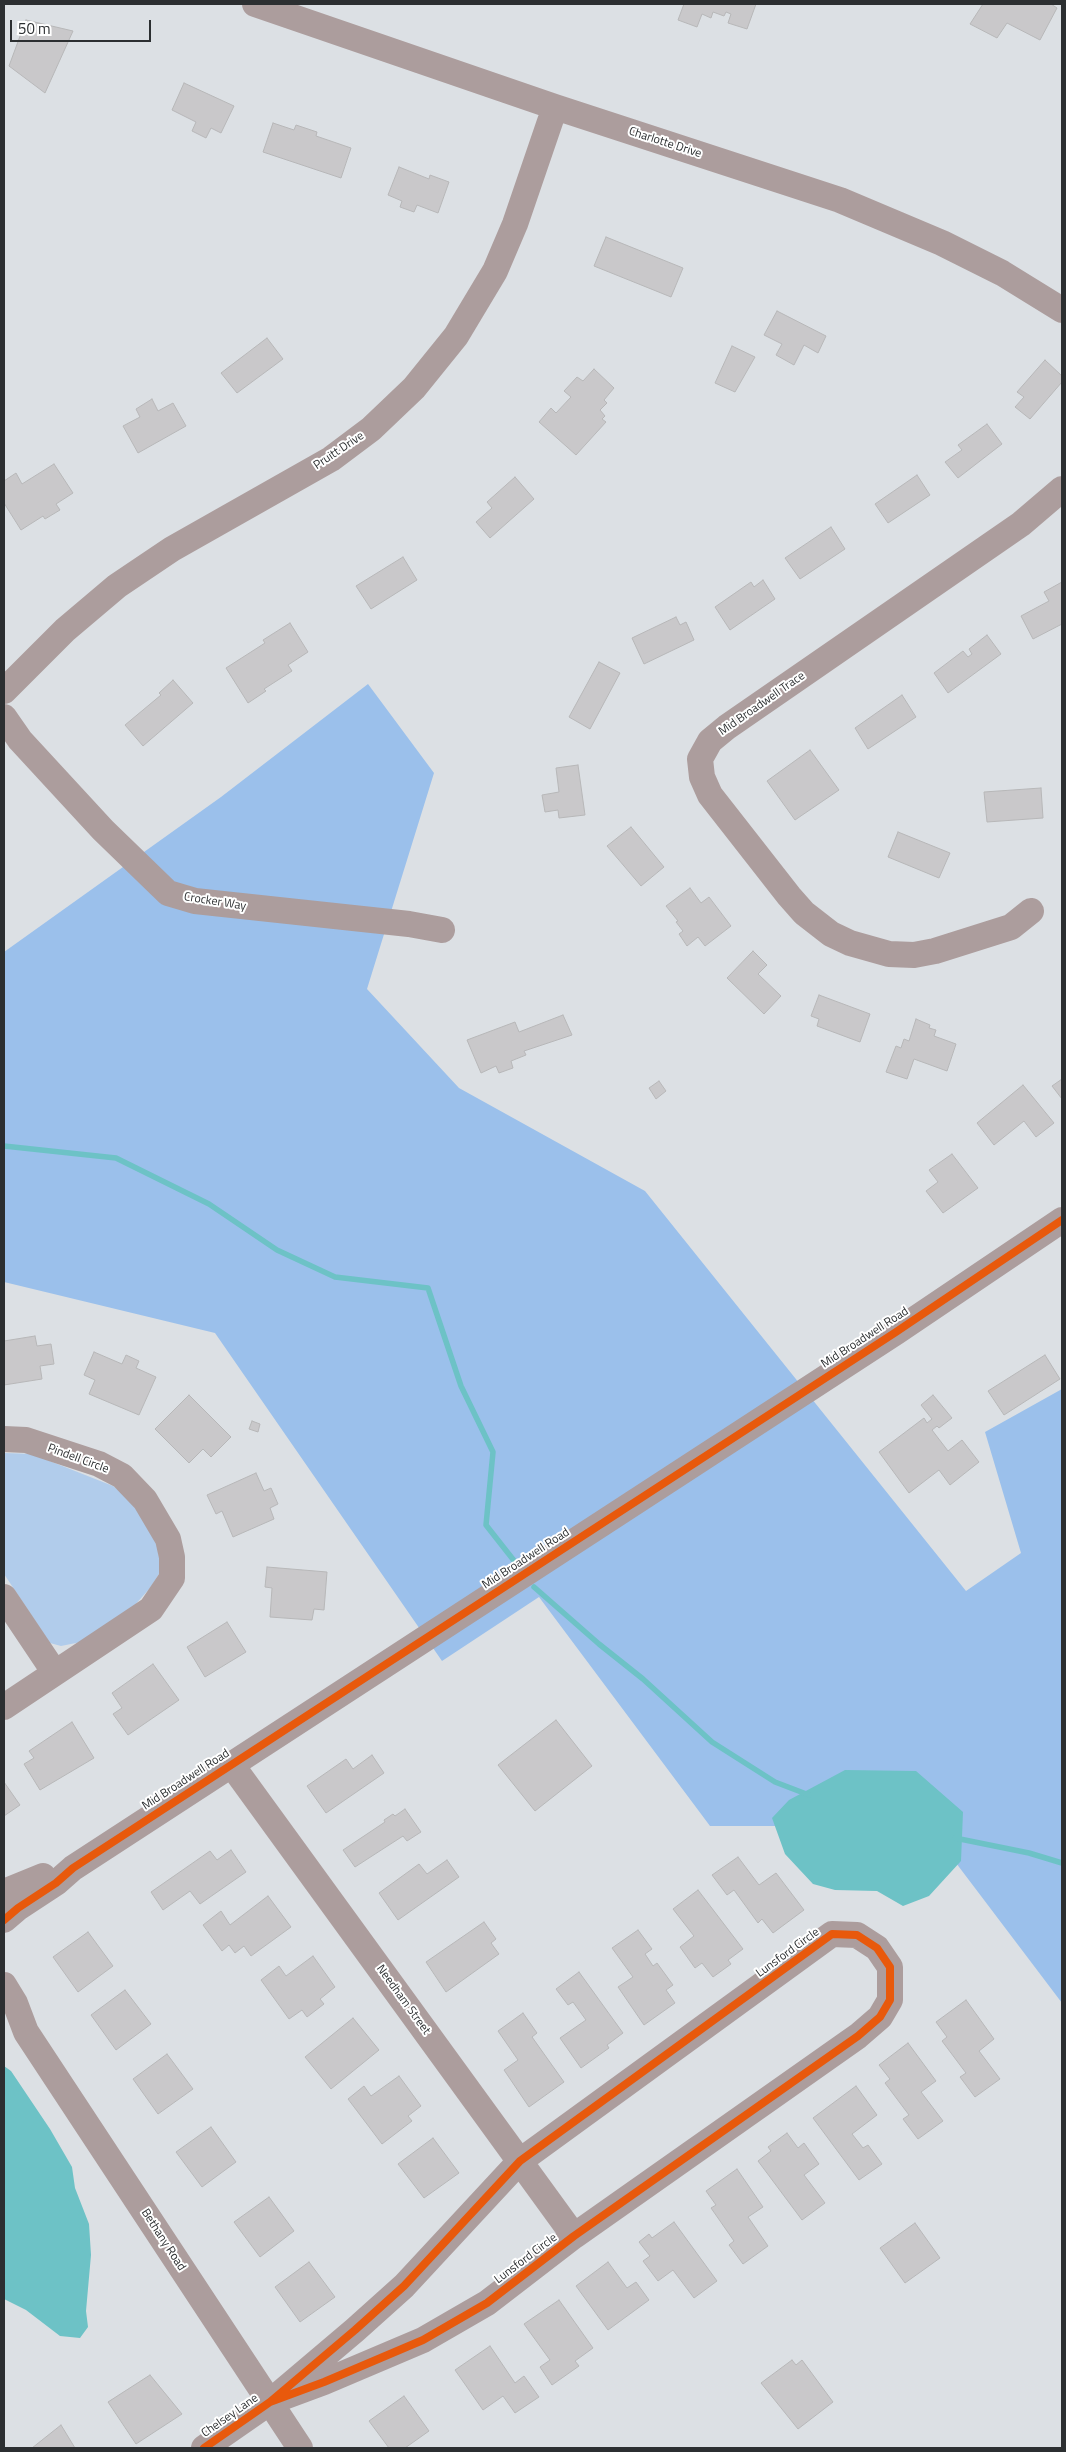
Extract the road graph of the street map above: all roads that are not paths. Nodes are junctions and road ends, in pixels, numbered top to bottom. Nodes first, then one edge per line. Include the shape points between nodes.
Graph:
1 (255, 4) edge
2 (555, 107) junction
3 (1062, 310) edge
4 (1062, 489) edge
5 (4, 691) edge
6 (4, 717) edge
7 (1031, 911) dead end
8 (442, 930) dead end
9 (1062, 1220) edge
10 (4, 1439) edge
11 (4, 1597) edge
12 (55, 1673) junction
13 (4, 1707) edge
14 (231, 1764) junction
15 (73, 1868) junction
16 (4, 1892) edge
17 (4, 1920) edge
18 (4, 1985) edge
19 (4, 2012) edge
20 (26, 2032) junction
21 (520, 2161) junction
22 (574, 2236) junction
23 (270, 2402) junction
24 (204, 2448) edge
25 (300, 2448) edge

1 - 2 street, Charlotte Drive
2 - 3 street, Charlotte Drive via 840,200 942,243 1002,273
2 - 5 street, Pruitt Drive via 515,224 495,271 456,336 414,388 371,429 330,459 172,549 118,586 65,630
4 - 7 street, Mid Broadwell Trace via 1020,524 727,727 710,741 700,759 702,777 710,795 789,896 804,913 850,943 889,954 914,955 1011,927
6 - 8 street, Crocker Way via 20,740 103,830 168,893 195,901
9 - 14 street, Mid Broadwell Road via 896,1332
10 - 12 street, Pindell Circle via 26,1440 99,1464 122,1476 145,1500 168,1539 172,1557 172,1578 152,1609
11 - 12 street
12 - 13 street, Pindell Circle
14 - 15 street, Mid Broadwell Road
14 - 21 street, Needham Street
15 - 16 street, Mid Broadwell Road
15 - 17 street, Mid Broadwell Road
18 - 20 street, Bethany Road via 15,2002
19 - 20 street, Bethany Road
20 - 23 street, Bethany Road
21 - 22 street, Needham Street
21 - 22 street, Lunsford Circle via 832,1934 857,1935 877,1948 890,1967 890,2000 880,2017 858,2036
21 - 23 street, Lunsford Circle via 404,2286
22 - 23 street, Lunsford Circle via 487,2303 423,2340
23 - 24 street, Chelsey Lane
23 - 25 street, Bethany Road

